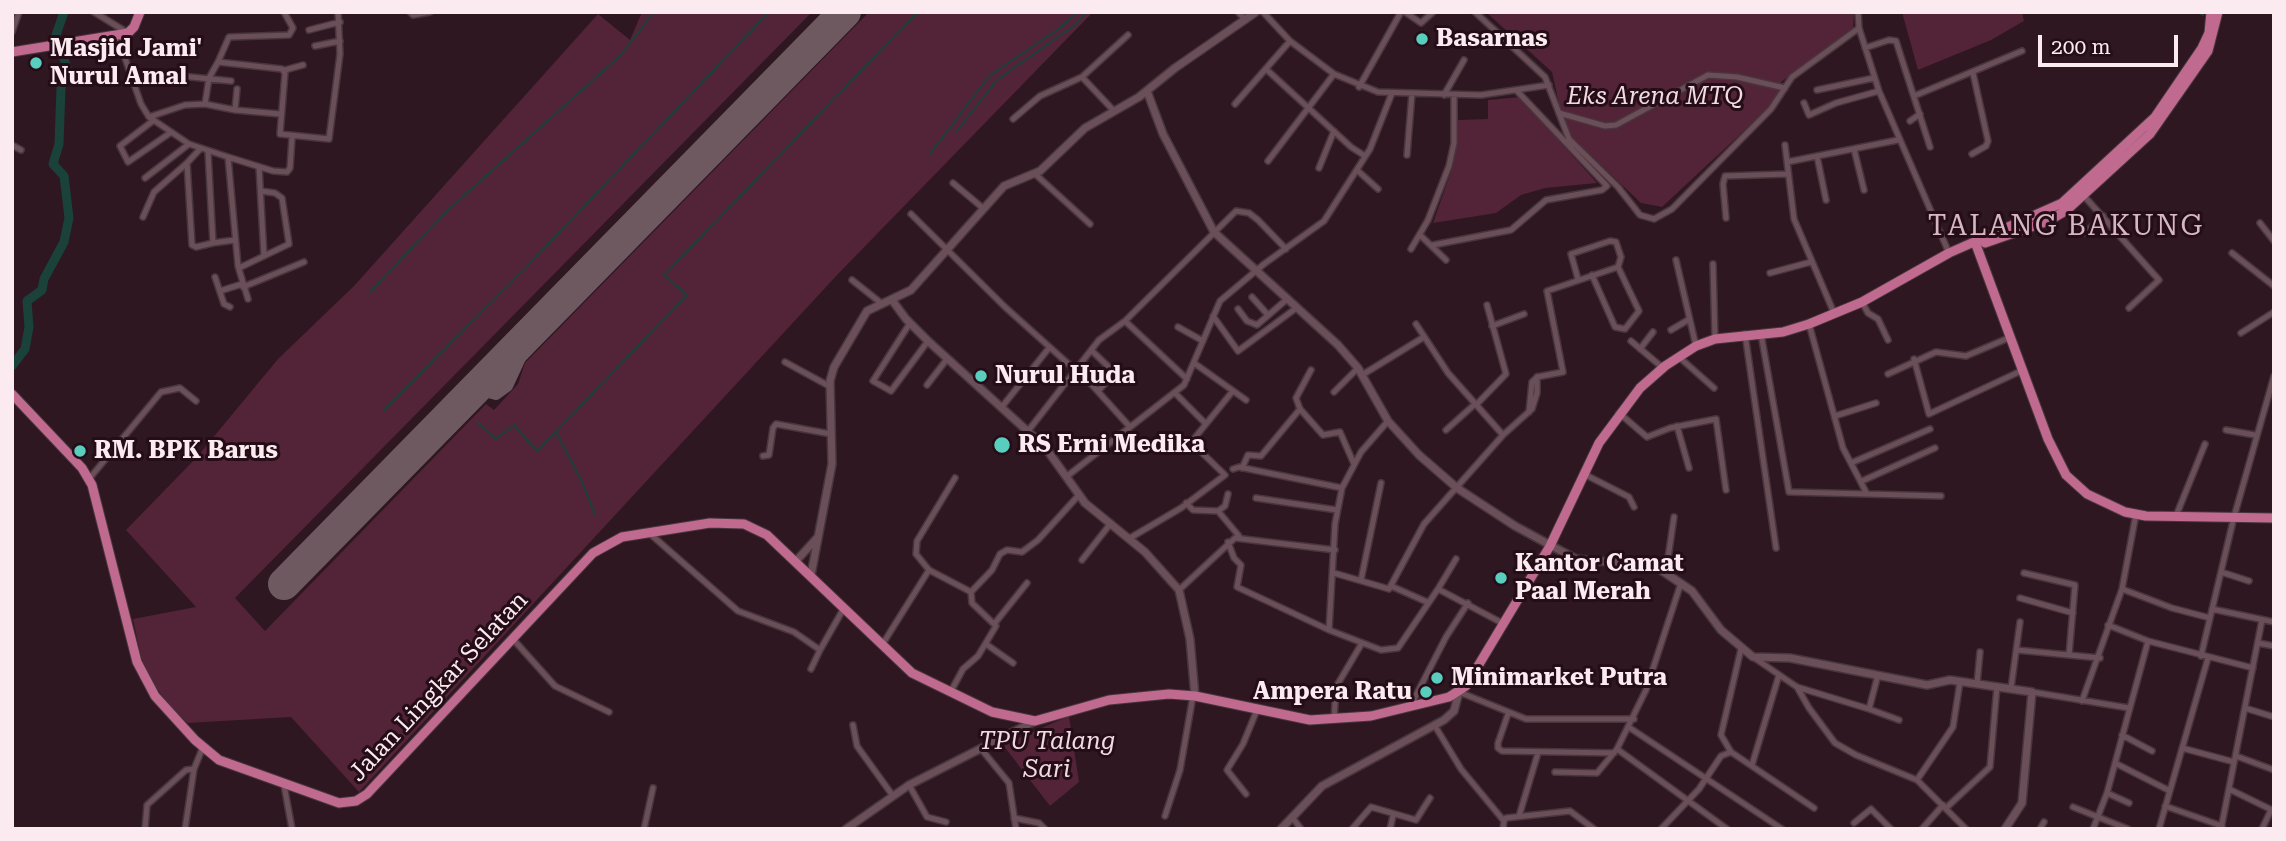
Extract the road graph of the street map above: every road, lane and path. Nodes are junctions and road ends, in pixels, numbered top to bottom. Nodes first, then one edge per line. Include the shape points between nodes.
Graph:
1 (19, 12) edge
2 (94, 12) edge
3 (140, 12) edge
4 (284, 12) edge
5 (338, 12) edge
6 (410, 12) edge
7 (430, 12) edge
8 (1238, 12) edge
9 (1256, 12) edge
10 (1263, 12) edge
11 (1403, 12) edge
12 (1433, 12) edge
13 (1475, 12) edge
14 (1858, 12) edge
15 (2211, 12) edge
16 (2218, 12) edge
17 (1246, 20) junction
18 (340, 22) junction
19 (1859, 28) junction
20 (309, 30) dead end
21 (12, 32) edge
22 (128, 33) junction
23 (117, 35) junction
24 (1128, 35) dead end
25 (340, 41) junction
26 (1290, 41) junction
27 (315, 46) dead end
28 (1865, 48) junction
29 (2022, 51) dead end
30 (12, 52) edge
31 (1464, 60) dead end
32 (218, 62) junction
33 (2195, 64) junction
34 (303, 65) dead end
35 (1266, 69) junction
36 (285, 70) junction
37 (1973, 73) junction
38 (1334, 74) junction
39 (181, 75) dead end
40 (1082, 77) junction
41 (209, 78) junction
42 (1874, 78) junction
43 (231, 81) dead end
44 (1549, 85) junction
45 (1359, 87) junction
46 (1785, 88) junction
47 (237, 89) dead end
48 (1817, 90) dead end
49 (1147, 91) junction
50 (1517, 91) junction
51 (1879, 91) junction
52 (1392, 93) junction
53 (1412, 93) junction
54 (1444, 95) junction
55 (1454, 95) junction
56 (1914, 96) junction
57 (1804, 103) dead end
58 (205, 104) junction
59 (1236, 104) dead end
60 (1310, 108) junction
61 (235, 110) junction
62 (1114, 111) junction
63 (1559, 113) junction
64 (281, 114) junction
65 (1920, 114) junction
66 (151, 118) junction
67 (1013, 119) dead end
68 (1910, 121) dead end
69 (1334, 131) junction
70 (170, 133) junction
71 (292, 138) junction
72 (1898, 140) junction
73 (189, 144) junction
74 (12, 145) edge
75 (1785, 145) dead end
76 (1930, 147) dead end
77 (200, 149) junction
78 (1854, 149) junction
79 (21, 150) dead end
80 (208, 152) junction
81 (1972, 154) dead end
82 (1407, 155) dead end
83 (1365, 156) junction
84 (1817, 156) junction
85 (228, 157) junction
86 (1268, 161) dead end
87 (1787, 162) junction
88 (187, 163) junction
89 (259, 167) junction
90 (1319, 168) dead end
91 (1356, 170) junction
92 (1034, 173) junction
93 (1787, 174) junction
94 (145, 178) dead end
95 (953, 183) dead end
96 (1378, 189) dead end
97 (1864, 190) dead end
98 (261, 191) junction
99 (2084, 196) junction
100 (1826, 201) dead end
101 (984, 209) junction
102 (911, 214) dead end
103 (2103, 216) junction
104 (143, 217) dead end
105 (1726, 218) dead end
106 (2260, 223) dead end
107 (1090, 224) dead end
108 (1214, 232) junction
109 (2085, 233) dead end
110 (1421, 236) junction
111 (235, 240) junction
112 (2274, 241) edge
113 (213, 243) junction
114 (1974, 244) junction
115 (1433, 245) junction
116 (1411, 248) dead end
117 (1286, 249) junction
118 (947, 250) junction
119 (1949, 253) junction
120 (2232, 253) dead end
121 (264, 256) junction
122 (1447, 260) dead end
123 (1676, 260) dead end
124 (304, 262) dead end
125 (1811, 262) junction
126 (1713, 264) dead end
127 (1618, 267) junction
128 (239, 268) junction
129 (1256, 271) junction
130 (1770, 274) dead end
131 (1592, 275) junction
132 (215, 277) dead end
133 (1578, 279) junction
134 (852, 281) dead end
135 (243, 286) junction
136 (2274, 286) edge
137 (220, 291) junction
138 (1252, 297) dead end
139 (248, 299) dead end
140 (892, 300) junction
141 (1286, 300) junction
142 (1862, 302) junction
143 (881, 303) junction
144 (1486, 305) dead end
145 (230, 307) dead end
146 (2129, 308) dead end
147 (1238, 309) dead end
148 (1295, 309) junction
149 (2274, 312) edge
150 (1835, 313) junction
151 (1524, 314) dead end
152 (1213, 316) junction
153 (1268, 316) junction
154 (1688, 320) junction
155 (1125, 321) junction
156 (910, 323) junction
157 (1416, 324) dead end
158 (1809, 324) junction
159 (1492, 326) junction
160 (1178, 327) dead end
161 (1671, 330) dead end
162 (1653, 332) dead end
163 (2242, 333) dead end
164 (1745, 334) junction
165 (1761, 334) junction
166 (1424, 337) junction
167 (2011, 338) junction
168 (1715, 339) junction
169 (1888, 340) dead end
170 (928, 341) junction
171 (1203, 341) junction
172 (1631, 341) dead end
173 (1696, 346) junction
174 (1049, 348) junction
175 (1640, 349) junction
176 (1091, 351) junction
177 (1679, 357) junction
178 (947, 359) junction
179 (1914, 359) junction
180 (785, 362) dead end
181 (1194, 363) junction
182 (1663, 368) junction
183 (1311, 370) dead end
184 (2023, 370) junction
185 (1074, 371) junction
186 (1360, 372) junction
187 (1888, 374) dead end
188 (2274, 376) edge
189 (1187, 379) junction
190 (927, 385) dead end
191 (829, 386) junction
192 (1714, 388) dead end
193 (1098, 391) junction
194 (1232, 392) junction
195 (1334, 392) dead end
196 (1175, 393) junction
197 (12, 394) edge
198 (1246, 400) dead end
199 (196, 401) dead end
200 (1876, 402) dead end
201 (1475, 404) junction
202 (1001, 408) junction
203 (1300, 409) junction
204 (1619, 412) junction
205 (1835, 416) junction
206 (1388, 421) junction
207 (1206, 424) junction
208 (1130, 426) junction
209 (1677, 426) junction
210 (1930, 429) dead end
211 (1446, 430) dead end
212 (2226, 430) dead end
213 (1028, 431) junction
214 (831, 434) junction
215 (1503, 435) junction
216 (2255, 435) junction
217 (2204, 444) dead end
218 (1935, 448) dead end
219 (763, 456) dead end
220 (1851, 463) junction
221 (1354, 464) junction
222 (1242, 468) junction
223 (1689, 468) dead end
224 (1233, 469) dead end
225 (1584, 474) junction
226 (1066, 477) junction
227 (89, 478) junction
228 (955, 478) dead end
229 (1862, 481) junction
230 (1381, 483) dead end
231 (1342, 488) junction
232 (1457, 488) junction
233 (1726, 490) dead end
234 (1228, 494) dead end
235 (1867, 494) junction
236 (1078, 496) junction
237 (1941, 496) dead end
238 (1256, 498) dead end
239 (1186, 503) junction
240 (1634, 507) dead end
241 (1337, 510) junction
242 (1218, 511) junction
243 (2136, 514) junction
244 (2176, 516) junction
245 (1674, 517) dead end
246 (2234, 517) junction
247 (2274, 518) edge
248 (1111, 523) junction
249 (648, 532) junction
250 (820, 534) junction
251 (1239, 536) junction
252 (1130, 538) junction
253 (1228, 542) junction
254 (1550, 546) junction
255 (1776, 548) dead end
256 (1335, 550) junction
257 (1456, 559) dead end
258 (1082, 560) dead end
259 (796, 561) junction
260 (929, 570) junction
261 (1666, 572) junction
262 (2221, 572) junction
263 (1334, 573) junction
264 (2024, 573) dead end
265 (811, 575) junction
266 (1362, 580) junction
267 (2249, 581) dead end
268 (1027, 583) dead end
269 (1681, 583) junction
270 (1391, 586) junction
271 (1438, 589) junction
272 (2122, 589) junction
273 (1179, 590) junction
274 (971, 592) junction
275 (2020, 598) dead end
276 (1427, 602) junction
277 (1468, 603) junction
278 (844, 608) junction
279 (2212, 610) junction
280 (2073, 613) junction
281 (2210, 618) junction
282 (2262, 620) junction
283 (2020, 622) dead end
284 (2274, 622) edge
285 (995, 623) junction
286 (1504, 624) junction
287 (2108, 625) junction
288 (1329, 630) junction
289 (512, 638) junction
290 (2148, 641) junction
291 (1362, 643) junction
292 (2258, 643) junction
293 (986, 644) junction
294 (882, 645) junction
295 (2274, 646) edge
296 (1741, 649) junction
297 (820, 650) junction
298 (2017, 650) junction
299 (1980, 652) dead end
300 (2069, 655) junction
301 (1753, 657) junction
302 (2205, 657) junction
303 (2099, 658) junction
304 (1013, 663) dead end
305 (811, 668) dead end
306 (2253, 668) junction
307 (1779, 675) junction
308 (1878, 675) junction
309 (1960, 682) junction
310 (1977, 684) junction
311 (1997, 686) junction
312 (1797, 687) junction
313 (2011, 688) junction
314 (1459, 692) junction
315 (2032, 692) junction
316 (950, 693) junction
317 (1194, 696) junction
318 (2082, 701) junction
319 (1410, 708) junction
320 (2129, 708) junction
321 (2245, 708) junction
322 (1869, 709) junction
323 (1257, 710) junction
324 (608, 712) dead end
325 (1508, 714) junction
326 (2274, 717) edge
327 (1634, 719) junction
328 (1334, 720) junction
329 (1899, 720) dead end
330 (1035, 721) junction
331 (853, 725) dead end
332 (1435, 726) junction
333 (1630, 728) junction
334 (2122, 735) junction
335 (203, 747) junction
336 (2182, 748) junction
337 (982, 750) junction
338 (1615, 751) junction
339 (2152, 751) dead end
340 (1731, 752) junction
341 (1538, 753) junction
342 (2235, 759) junction
343 (2115, 763) junction
344 (1752, 765) junction
345 (194, 769) junction
346 (2274, 770) edge
347 (1555, 772) dead end
348 (1708, 777) junction
349 (1917, 780) junction
350 (284, 785) junction
351 (909, 785) junction
352 (653, 788) dead end
353 (2229, 789) junction
354 (2170, 792) junction
355 (2107, 793) junction
356 (1246, 794) dead end
357 (893, 796) junction
358 (1430, 798) dead end
359 (1688, 802) junction
360 (2129, 803) dead end
361 (2165, 806) junction
362 (1945, 807) junction
363 (2073, 807) dead end
364 (1814, 808) dead end
365 (2273, 811) edge
366 (1164, 816) dead end
367 (1393, 816) junction
368 (1519, 816) junction
369 (1292, 817) junction
370 (1014, 818) junction
371 (2099, 818) junction
372 (1504, 821) junction
373 (946, 822) dead end
374 (2044, 822) dead end
375 (1854, 823) dead end
376 (1663, 827) edge
377 (2222, 827) edge
378 (145, 829) edge
379 (185, 829) edge
380 (292, 829) edge
381 (644, 829) edge
382 (846, 829) edge
383 (1016, 829) edge
384 (1045, 829) edge
385 (1281, 829) edge
386 (1301, 829) edge
387 (1352, 829) edge
388 (1390, 829) edge
389 (1503, 829) edge
390 (1594, 829) edge
391 (1671, 829) edge
392 (1727, 829) edge
393 (1782, 829) edge
394 (1891, 829) edge
395 (1922, 829) edge
396 (1966, 829) edge
397 (2004, 829) edge
398 (2040, 829) edge
399 (2093, 829) edge
400 (2126, 829) edge
401 (2159, 829) edge
402 (2262, 829) edge

1 - 21 street
2 - 22 street
3 - 22 highway
4 - 32 street via 293,28 289,36 229,37
5 - 18 street
6 - 7 street
8 - 17 street
9 - 17 street
10 - 26 street
11 - 12 street via 1422,23
11 - 45 street
13 - 44 street
14 - 19 street
15 - 33 highway via 2209,33
16 - 33 highway via 2215,34
17 - 49 street
18 - 20 street
18 - 25 street
19 - 28 street
19 - 46 street via 1792,77
22 - 23 highway
23 - 30 highway
23 - 66 street via 141,104
24 - 40 street
25 - 27 street
25 - 71 street via 330,138
26 - 35 street
26 - 38 street
28 - 42 street
28 - 56 street via 1896,41
29 - 37 street
31 - 54 street
32 - 36 street
32 - 41 street
33 - 99 highway via 2163,119
33 - 114 highway via 2155,117 2079,190 2050,209
34 - 36 street
35 - 59 street
35 - 60 street
36 - 64 street
37 - 56 street
37 - 81 street via 1988,141
38 - 45 street
38 - 60 street
39 - 41 street
40 - 62 street
40 - 67 street via 1048,92
41 - 43 street
41 - 58 street
42 - 48 street
42 - 51 street
44 - 50 street
44 - 63 street
45 - 52 street
46 - 63 street via 1708,75 1616,125
46 - 63 street via 1771,109 1672,209 1654,219 1640,215 1570,139
47 - 61 street
49 - 62 street
49 - 108 street via 1163,134
50 - 55 street
50 - 115 street via 1606,186 1546,200 1511,230
51 - 57 street via 1809,115
51 - 72 street
52 - 53 street
52 - 83 street
53 - 54 street
53 - 82 street
54 - 55 street
55 - 110 street via 1449,166
56 - 65 street
58 - 61 street
58 - 66 street via 185,105
60 - 69 street
60 - 86 street
61 - 64 street
62 - 92 street via 1085,128
64 - 71 street via 280,134
65 - 68 street
65 - 76 street
66 - 70 street
66 - 70 street via 120,146 128,162
69 - 83 street
69 - 90 street
70 - 73 street
71 - 89 street via 288,171
72 - 78 street
72 - 119 street
73 - 77 street
73 - 94 street
74 - 79 street
75 - 87 street
77 - 80 street
77 - 88 street
78 - 84 street
78 - 97 street
80 - 85 street
80 - 113 street
83 - 91 street
84 - 87 street
84 - 100 street
85 - 89 street
85 - 111 street
87 - 93 street
88 - 104 street via 154,192
88 - 113 street via 192,246
89 - 98 street
91 - 96 street
91 - 117 street via 1324,221
92 - 101 street via 1004,186
92 - 107 street
93 - 105 street via 1725,176
93 - 125 street via 1794,219
95 - 101 street
98 - 121 street
98 - 121 street via 282,198 289,237 288,246
99 - 103 street
99 - 114 highway via 2048,221
101 - 118 street
102 - 118 street
103 - 109 street
103 - 146 street via 2159,280
106 - 112 street
108 - 117 street via 1236,211 1242,211 1258,220
108 - 129 street
108 - 155 street
110 - 115 street
110 - 116 street
111 - 113 street
111 - 128 street
114 - 119 highway
114 - 167 highway
115 - 122 street
117 - 129 street
118 - 140 street via 911,290
118 - 174 street
119 - 142 highway
120 - 136 street
121 - 128 street
123 - 154 street
124 - 135 street
125 - 130 street
125 - 150 street
126 - 168 street
127 - 131 street
127 - 131 street via 1639,311 1622,330 1615,327
127 - 133 street via 1621,257 1616,242 1610,241 1571,254
128 - 135 street
129 - 141 street
129 - 152 street via 1224,298
131 - 133 street
132 - 137 street
133 - 215 street via 1547,291 1563,369 1537,377 1538,393 1530,413
134 - 143 street
135 - 137 street
135 - 139 street
137 - 145 street
138 - 153 street
140 - 143 street
140 - 156 street
141 - 148 street
141 - 153 street
142 - 150 highway
142 - 169 street via 1878,319
143 - 191 street via 867,311 857,326 834,367
144 - 159 street
147 - 153 street via 1254,325
148 - 152 street via 1238,351
148 - 186 street via 1338,345
149 - 163 street
150 - 158 highway
151 - 159 street
152 - 171 street
154 - 161 street
154 - 173 street
155 - 176 street
155 - 189 street
156 - 170 street
156 - 170 street via 873,381 891,391
157 - 166 street
158 - 165 highway
158 - 205 street
159 - 201 street via 1506,374
160 - 171 street
162 - 175 street
164 - 165 highway
164 - 168 highway
164 - 255 street
165 - 235 street via 1789,492
166 - 186 street
166 - 201 street
167 - 179 street via 1966,356 1936,352
167 - 184 highway
168 - 173 highway
170 - 178 street
171 - 181 street
172 - 175 street
173 - 177 highway
174 - 185 street
174 - 202 street
175 - 182 street
176 - 185 street
176 - 193 street via 1115,373
177 - 182 highway
177 - 192 street
178 - 190 street
178 - 202 street
179 - 184 street via 1929,414
179 - 187 street
180 - 191 street
181 - 189 street
181 - 194 street
182 - 204 highway
183 - 203 street via 1296,398
184 - 243 highway via 2066,475 2099,500
185 - 193 street
185 - 213 street
186 - 195 street
186 - 206 street
188 - 216 street
189 - 196 street
191 - 214 street
193 - 208 street
194 - 198 street
194 - 207 street
196 - 207 street
196 - 208 street
197 - 227 highway, Jalan Lingkar Selatan
199 - 227 street via 180,388 161,392
200 - 205 street
201 - 211 street
201 - 215 street
202 - 213 street
203 - 221 street via 1323,435 1340,432
203 - 222 street via 1261,456 1248,455
204 - 209 street via 1647,437
204 - 225 highway
205 - 220 street
206 - 221 street
206 - 232 street
207 - 239 street via 1194,444 1225,475
208 - 226 street
209 - 223 street
209 - 233 street via 1716,419
210 - 220 street
212 - 216 street
213 - 226 street via 1055,458
214 - 219 street via 776,424 769,455
214 - 250 street via 832,464
215 - 232 street
216 - 246 street
217 - 244 street
218 - 229 street
220 - 229 street
221 - 231 street
222 - 224 street
222 - 231 street
225 - 240 street via 1629,497
225 - 254 highway
226 - 236 street
227 - 335 highway, Jalan Lingkar Selatan via 143,676 171,715
228 - 260 street via 918,541 919,561
229 - 235 street
230 - 266 street
231 - 241 street
232 - 254 street
232 - 270 street via 1424,524
234 - 242 street
235 - 237 street
236 - 248 street
236 - 274 street via 1056,523 1022,552 1000,554
238 - 241 street
239 - 242 street via 1193,510
239 - 252 street
241 - 256 street
242 - 251 street
243 - 244 highway
243 - 272 street
244 - 246 highway
245 - 261 street
246 - 247 highway
246 - 262 street
248 - 252 street
248 - 258 street
249 - 259 highway, Jalan Lingkar Selatan via 710,523 744,524 767,535
249 - 289 highway, Jalan Lingkar Selatan via 622,537 593,553
249 - 297 street via 738,611 794,632
250 - 259 street
250 - 265 street
251 - 253 street
251 - 256 street
252 - 273 street
253 - 273 street
253 - 288 street via 1241,565 1237,587
254 - 261 street via 1586,561 1655,566
254 - 286 highway
256 - 263 street
257 - 271 street
259 - 265 highway, Jalan Lingkar Selatan
260 - 274 street
260 - 294 street
261 - 269 street
262 - 267 street
262 - 279 street
263 - 266 street
263 - 288 street
264 - 280 street via 2075,585
265 - 278 highway, Jalan Lingkar Selatan
266 - 270 street via 1386,589
268 - 285 street
269 - 296 street
269 - 327 street
270 - 276 street
271 - 276 street
271 - 277 street
272 - 281 street
272 - 287 street
273 - 317 street via 1190,639
274 - 285 street via 972,603
275 - 280 street
276 - 291 street via 1402,646 1381,650
277 - 286 street
277 - 319 street
278 - 294 highway, Jalan Lingkar Selatan
278 - 297 street
279 - 281 street
279 - 282 street
280 - 300 street
281 - 302 street
282 - 284 street
282 - 292 street
283 - 298 street
285 - 293 street
286 - 314 highway
287 - 290 street
287 - 303 street
288 - 291 street
289 - 324 street via 555,686
289 - 350 highway, Jalan Lingkar Selatan via 367,794 339,803
290 - 302 street
290 - 320 street
291 - 328 street via 1336,687
292 - 295 street
292 - 306 street
293 - 304 street
293 - 316 street via 963,669
294 - 316 highway, Jalan Lingkar Selatan via 912,673
296 - 301 street
296 - 340 street via 1721,735
297 - 305 street
298 - 300 street
298 - 313 street
299 - 310 street
300 - 303 street
301 - 307 street
301 - 308 street
302 - 306 street
302 - 336 street
303 - 318 street
306 - 321 street
307 - 312 street
307 - 344 street
308 - 309 street via 1927,685
308 - 322 street
309 - 310 street
309 - 349 street via 1953,727
310 - 311 street
311 - 313 street
311 - 362 street via 1990,767
312 - 322 street
312 - 349 street via 1835,743
313 - 315 street
314 - 319 highway
314 - 325 street
314 - 332 street via 1454,711
315 - 318 street
315 - 397 street via 2022,803
316 - 330 highway, Jalan Lingkar Selatan via 992,712
317 - 323 highway
317 - 330 highway via 1130,696
317 - 366 street via 1181,770
318 - 320 street
319 - 328 highway
320 - 334 street
321 - 326 street
321 - 342 street
322 - 329 street
323 - 328 highway
323 - 356 street via 1227,770
325 - 327 street via 1526,719
325 - 341 street via 1498,748
327 - 333 street
330 - 337 street
331 - 357 street via 857,746
332 - 369 street via 1322,786
332 - 372 street via 1461,769
333 - 338 street
333 - 348 street
334 - 339 street
334 - 343 street
335 - 345 street
335 - 350 highway, Jalan Lingkar Selatan via 219,760
336 - 342 street
336 - 354 street
337 - 351 street
337 - 370 street via 1009,783
338 - 341 street
338 - 347 street via 1597,773
338 - 359 street
340 - 344 street
340 - 348 street via 1721,756
341 - 368 street
342 - 346 street
342 - 353 street
343 - 354 street
343 - 355 street
344 - 364 street
345 - 378 street via 186,770 148,805
345 - 379 street
348 - 359 street
348 - 393 street
349 - 362 street
350 - 380 street
351 - 357 street
351 - 373 street via 928,817
352 - 381 street
353 - 365 street
353 - 377 street
354 - 361 street
355 - 360 street
355 - 371 street
357 - 382 street
358 - 367 street via 1416,820
359 - 376 street
359 - 392 street
361 - 377 street
361 - 401 street
362 - 395 street
362 - 396 street
363 - 371 street
365 - 402 street
367 - 387 street via 1371,807
367 - 388 street
368 - 372 street
368 - 390 street via 1570,811
369 - 385 street
369 - 386 street
370 - 383 street
370 - 384 street
371 - 399 street
371 - 400 street
372 - 389 street
374 - 398 street
375 - 394 street via 1871,809
376 - 391 street

